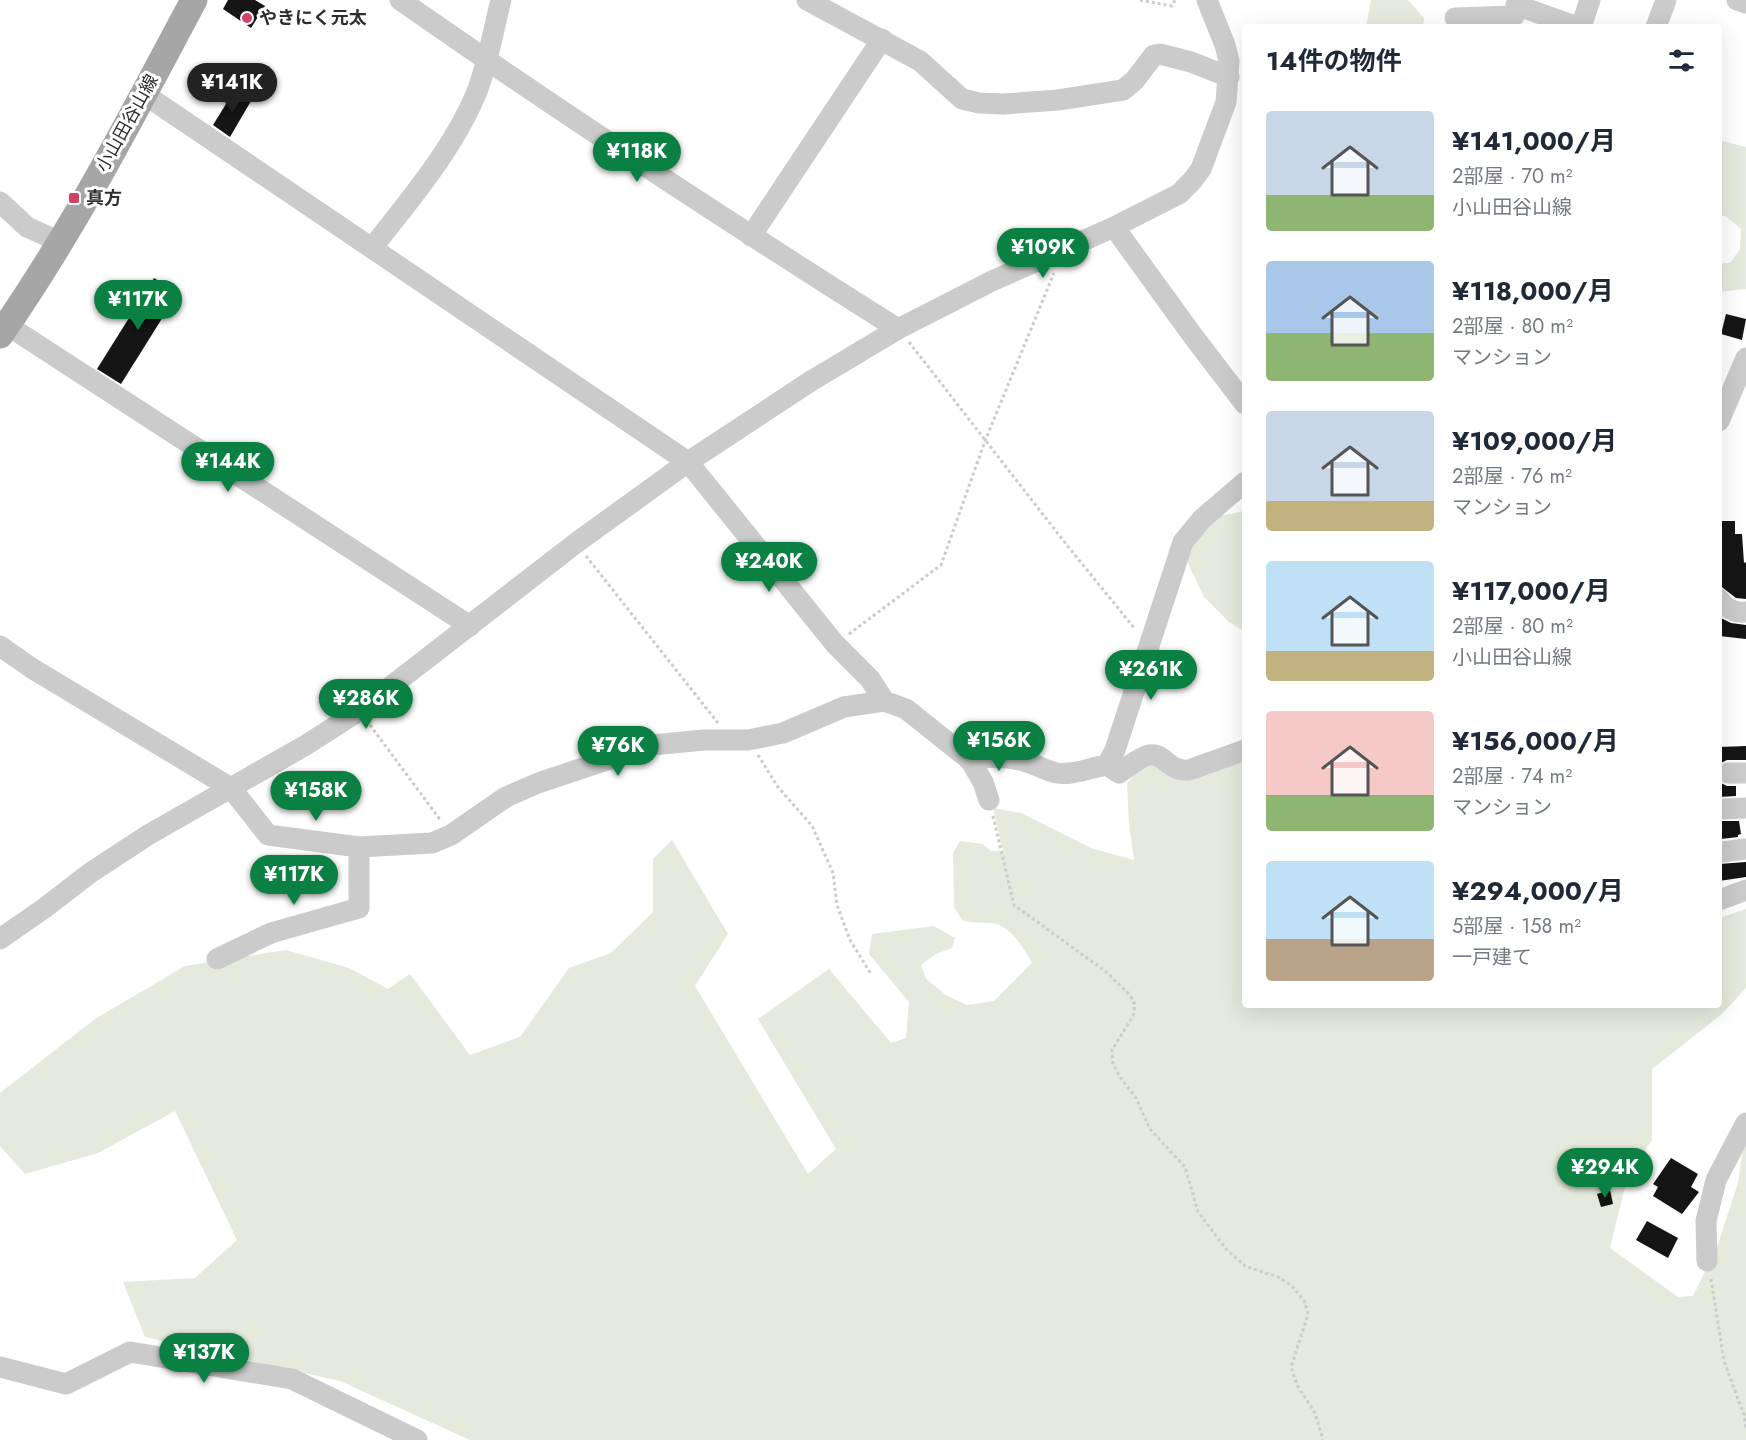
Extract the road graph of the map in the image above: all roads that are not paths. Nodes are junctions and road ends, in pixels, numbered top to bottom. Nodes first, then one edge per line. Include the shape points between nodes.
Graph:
1 (194, 0) edge
2 (400, 0) edge
3 (501, 0) edge
4 (807, 0) edge
5 (1207, 0) edge
6 (1590, 0) edge
7 (1666, 0) edge
8 (1737, 0) edge
9 (1746, 3) edge
10 (1515, 12) edge
11 (1455, 18) dead end
12 (1566, 24) edge
13 (1580, 24) edge
14 (1657, 24) edge
15 (882, 39) junction
16 (487, 60) junction
17 (1229, 77) junction
18 (144, 94) junction
19 (0, 202) edge
20 (1114, 227) junction
21 (751, 236) junction
22 (60, 242) junction
23 (373, 248) junction
24 (898, 329) junction
25 (3, 330) edge
26 (1746, 358) edge
27 (1242, 400) edge
28 (1722, 414) edge
29 (688, 462) junction
30 (1242, 485) edge
31 (1722, 603) edge
32 (1746, 612) edge
33 (470, 626) junction
34 (0, 646) edge
35 (884, 701) junction
36 (1242, 751) edge
37 (970, 760) junction
38 (1107, 765) junction
39 (231, 788) junction
40 (988, 800) road end
41 (1746, 808) edge
42 (1723, 809) dead end
43 (359, 847) junction
44 (1746, 849) edge
45 (1722, 852) dead end
46 (1746, 890) edge
47 (1722, 899) edge
48 (0, 939) edge
49 (217, 959) dead end
50 (1746, 1124) edge
51 (1707, 1261) road end
52 (0, 1367) edge
53 (417, 1440) edge

1 - 18 main road, 小山田谷山線
2 - 16 street
3 - 16 street
4 - 15 street
5 - 17 street via 1225,45
6 - 13 street
7 - 14 street
8 - 9 street
10 - 11 street
10 - 12 street
15 - 17 street via 920,61 962,99 979,104 1058,100 1124,90 1154,55 1160,54
15 - 21 street
16 - 21 street
16 - 23 street via 476,93 438,162
17 - 20 street via 1226,102 1201,169 1192,181 1179,194
18 - 22 main road, 小山田谷山線
18 - 23 street
19 - 22 street via 27,226
20 - 24 street via 992,281
20 - 27 street
21 - 24 street
22 - 25 main road, 小山田谷山線
23 - 29 street
24 - 29 street
25 - 33 street
26 - 28 street
29 - 33 street
29 - 35 street via 835,644 870,679
30 - 38 street via 1202,519 1183,542
31 - 32 street
33 - 39 street via 359,711
34 - 39 street
35 - 37 street via 906,709
35 - 43 street via 844,707 783,733 740,740 652,745 506,797 432,843
36 - 38 street via 1180,771 1158,756 1149,755 1119,773
37 - 38 street via 1007,757 1058,774
37 - 40 street
39 - 43 street via 268,835
39 - 48 street via 148,835
41 - 42 street
43 - 49 street via 359,908 271,933
44 - 45 street
46 - 47 street
50 - 51 street via 1716,1180 1706,1221
52 - 53 street via 66,1384 130,1352 292,1379

